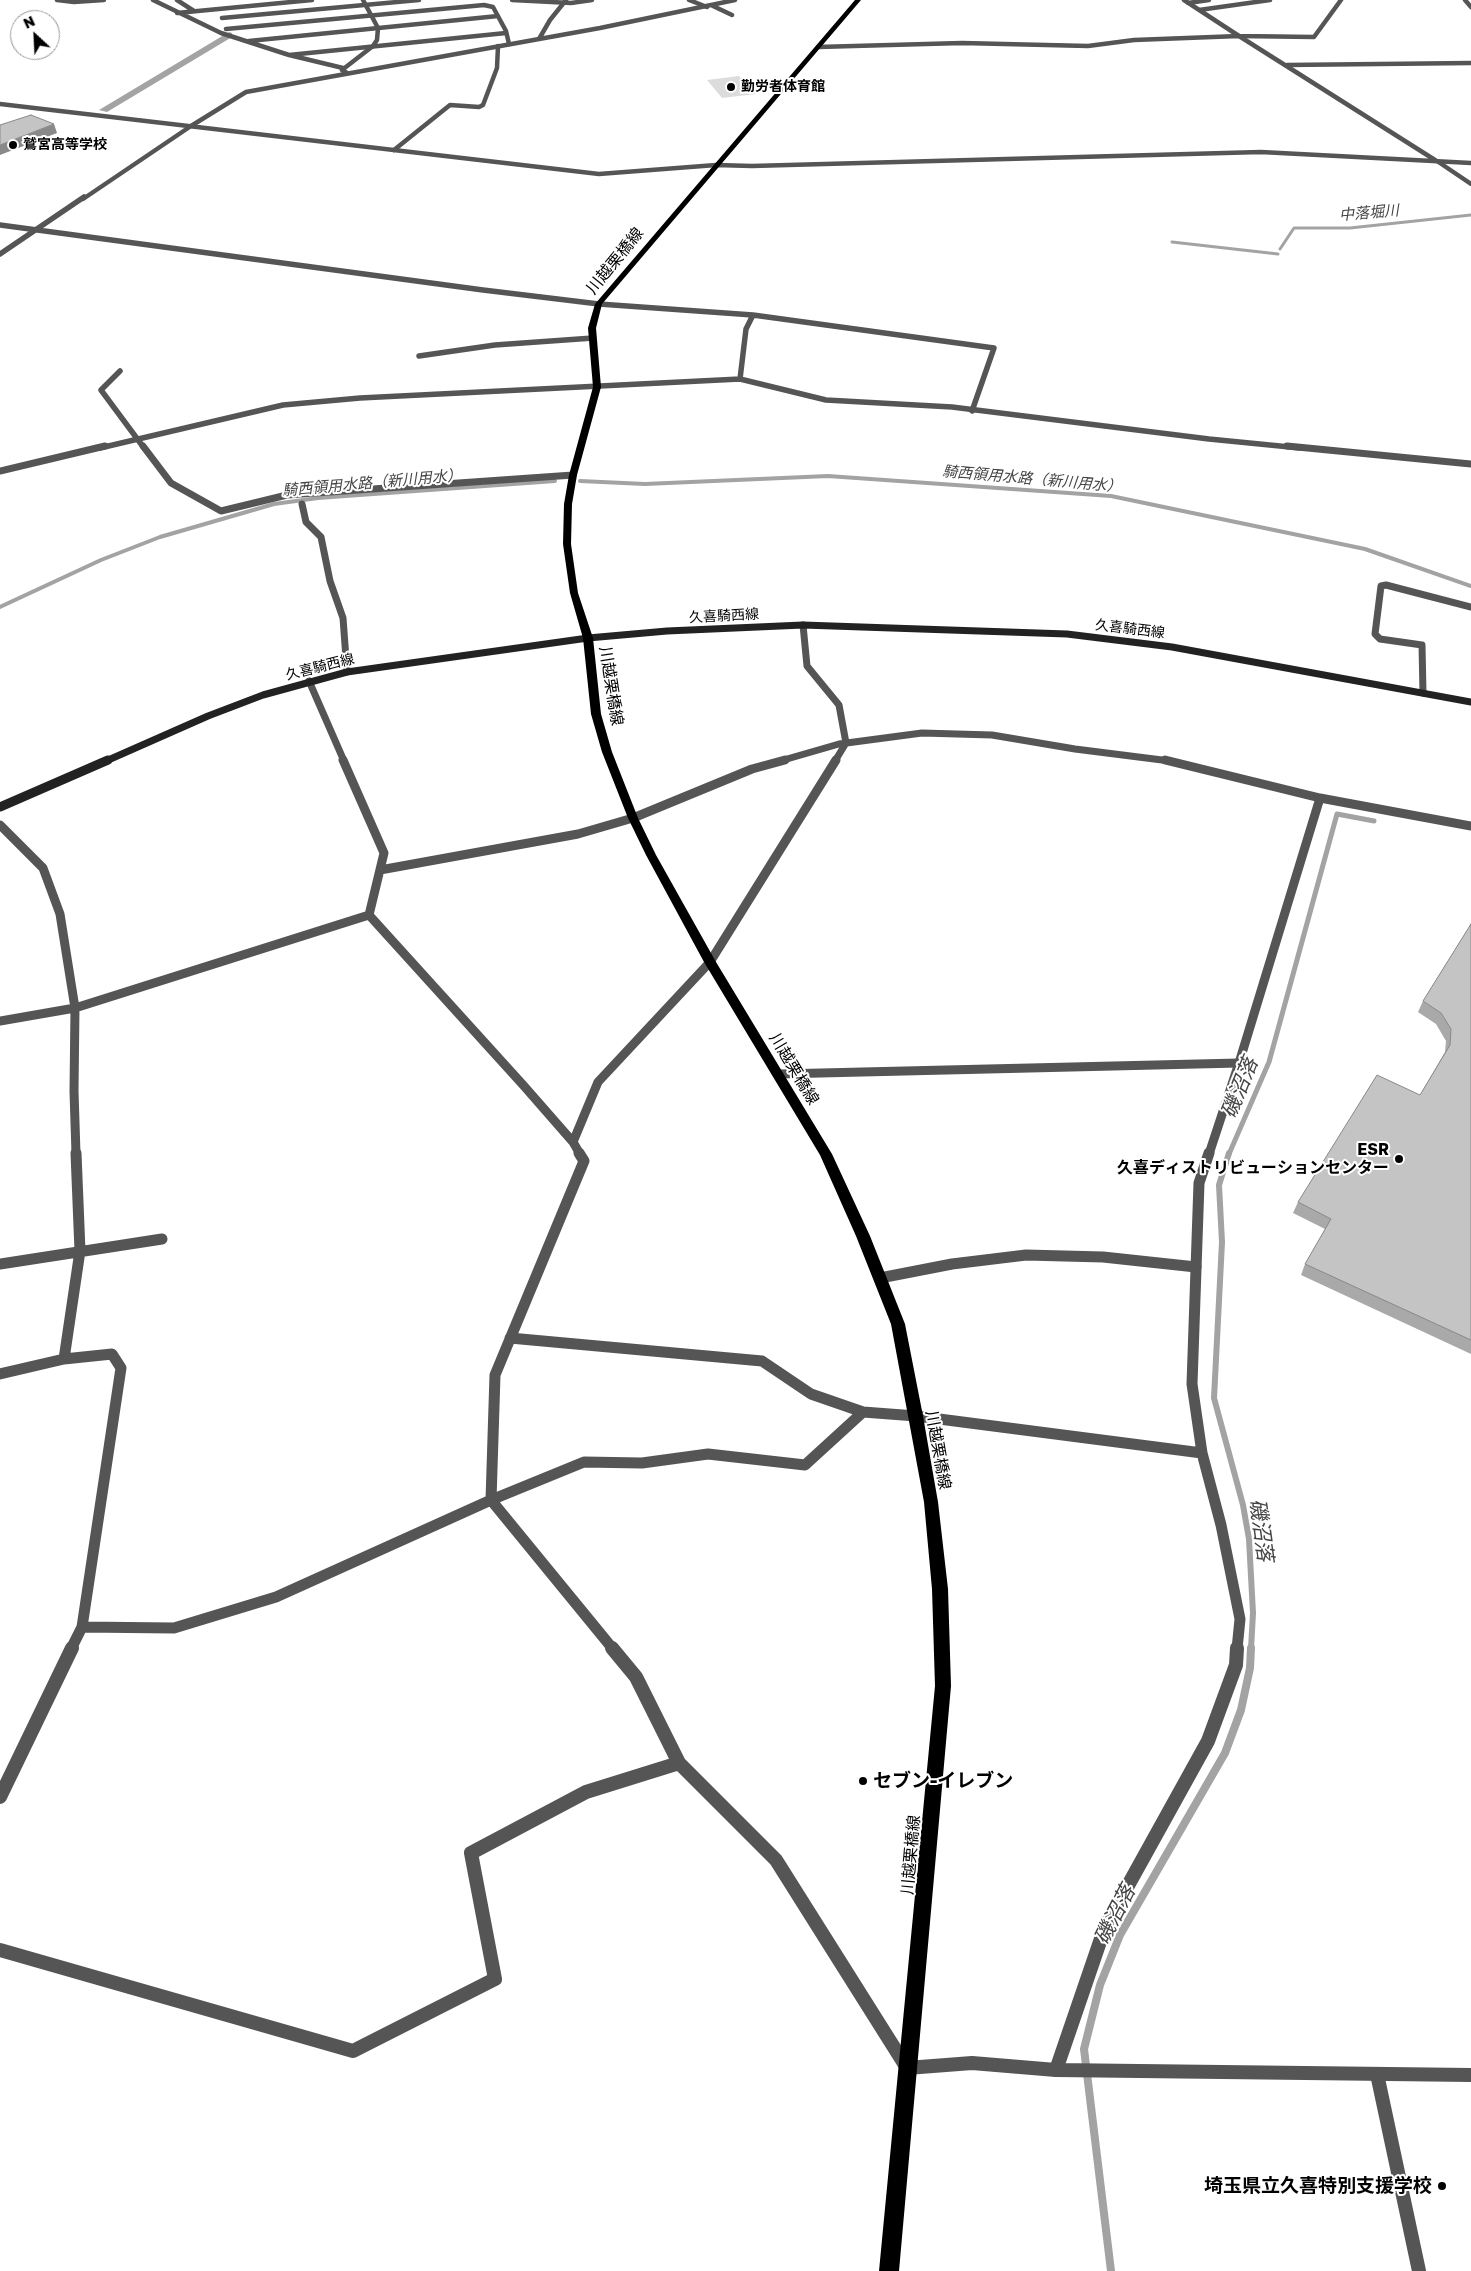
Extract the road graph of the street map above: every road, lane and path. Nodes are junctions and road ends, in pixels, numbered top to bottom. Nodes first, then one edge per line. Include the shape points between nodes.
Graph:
1 (57, 0) edge
2 (104, 0) edge
3 (153, 0) edge
4 (177, 0) edge
5 (214, 0) edge
6 (312, 0) edge
7 (362, 0) edge
8 (419, 0) edge
9 (459, 0) edge
10 (512, 0) edge
11 (592, 0) edge
12 (689, 0) edge
13 (735, 0) edge
14 (858, 0) edge
15 (1209, 0) edge
16 (1270, 0) edge
17 (1341, 0) edge
18 (1465, 0) edge
19 (566, 1) edge
20 (1186, 1) edge
21 (366, 5) junction
22 (713, 6) junction
23 (463, 7) junction
24 (707, 7) junction
25 (1471, 7) edge
26 (218, 9) junction
27 (1199, 10) junction
28 (194, 11) junction
29 (176, 13) junction
30 (373, 15) junction
31 (732, 15) dead end
32 (498, 16) junction
33 (222, 18) junction
34 (378, 28) junction
35 (226, 29) junction
36 (506, 33) junction
37 (229, 35) junction
38 (1239, 36) junction
39 (539, 39) junction
40 (249, 41) junction
41 (509, 44) junction
42 (373, 46) junction
43 (498, 46) junction
44 (818, 47) junction
45 (289, 55) junction
46 (1471, 63) edge
47 (1287, 65) junction
48 (343, 68) junction
49 (347, 73) junction
50 (0, 104) edge
51 (191, 126) junction
52 (394, 150) junction
53 (1437, 161) junction
54 (1471, 163) edge
55 (716, 165) junction
56 (1471, 184) edge
57 (0, 225) edge
58 (36, 230) junction
59 (0, 254) edge
60 (599, 304) junction
61 (753, 315) junction
62 (593, 338) junction
63 (419, 356) dead end
64 (120, 371) dead end
65 (740, 379) junction
66 (597, 386) junction
67 (972, 411) junction
68 (138, 439) junction
69 (1471, 464) edge
70 (0, 471) edge
71 (573, 475) junction
72 (302, 504) dead end
73 (1471, 607) edge
74 (803, 625) junction
75 (588, 638) junction
76 (348, 672) junction
77 (309, 681) junction
78 (1423, 693) junction
79 (1471, 702) edge
80 (846, 743) junction
81 (1320, 798) junction
82 (0, 807) edge
83 (633, 818) junction
84 (0, 825) edge
85 (1471, 826) edge
86 (380, 870) junction
87 (369, 915) junction
88 (710, 962) junction
89 (75, 1008) junction
90 (0, 1022) edge
91 (1239, 1063) junction
92 (779, 1074) junction
93 (573, 1142) junction
94 (162, 1239) dead end
95 (80, 1251) junction
96 (0, 1264) edge
97 (1196, 1267) junction
98 (880, 1278) junction
99 (510, 1338) junction
100 (64, 1358) junction
101 (0, 1374) edge
102 (862, 1412) junction
103 (916, 1416) junction
104 (1202, 1453) junction
105 (491, 1500) junction
106 (82, 1627) junction
107 (679, 1763) junction
108 (0, 1797) edge
109 (0, 1950) edge
110 (907, 2068) junction
111 (1056, 2070) junction
112 (1377, 2074) junction
113 (1471, 2075) edge
114 (889, 2271) edge
115 (1419, 2271) edge

1 - 2 street
3 - 29 street
4 - 28 street
5 - 26 street
6 - 26 street
7 - 21 street
8 - 21 street
9 - 23 street
10 - 19 street
11 - 19 street
12 - 24 street
13 - 22 street
14 - 44 main road, 川越栗橋線
15 - 20 street
16 - 27 street
17 - 38 street via 1314,36
18 - 25 street
19 - 39 street
20 - 27 street
21 - 30 street
21 - 33 street
22 - 24 street
22 - 31 street
23 - 30 street
23 - 32 street via 493,7
24 - 39 street
26 - 28 street
26 - 33 street
27 - 38 street
28 - 29 street
29 - 37 street
30 - 34 street
30 - 35 street
32 - 34 street
32 - 36 street
33 - 35 street
34 - 40 street
34 - 42 street
35 - 37 street
36 - 41 street
36 - 42 street
37 - 40 street
38 - 44 street via 1134,40 1088,46 962,43
38 - 47 street
39 - 41 street
40 - 45 street
41 - 43 street
42 - 45 street
42 - 48 street
43 - 49 street
43 - 52 street via 497,68 484,105 450,105
44 - 55 main road, 川越栗橋線
45 - 48 street
46 - 47 street
47 - 53 street
48 - 49 street
49 - 51 street via 242,93
50 - 51 street
51 - 52 street
51 - 58 street
52 - 55 street via 599,174
53 - 54 street
53 - 55 street via 1261,152
53 - 56 street
55 - 60 main road, 川越栗橋線
57 - 58 street
58 - 59 street
58 - 60 street
60 - 61 street
60 - 62 main road, 川越栗橋線 via 592,328
61 - 65 street via 746,330
61 - 67 street via 994,348
62 - 63 street via 496,345
62 - 66 main road, 川越栗橋線
64 - 68 street via 101,390
65 - 66 street
65 - 67 street via 826,400
66 - 68 street via 283,405
66 - 71 main road, 川越栗橋線
67 - 69 street via 1286,447
68 - 70 street
68 - 71 street via 170,483 221,511 295,494
71 - 75 main road, 川越栗橋線 via 567,544 574,593
72 - 76 street via 306,522 321,537 330,581 343,618
73 - 78 street via 1381,586 1376,634 1380,639 1422,645
74 - 75 main road, 久喜騎西線
74 - 78 main road, 久喜騎西線 via 1067,634 1172,647
74 - 80 street via 807,666 839,705
75 - 76 main road, 久喜騎西線
75 - 83 main road, 川越栗橋線 via 596,714
76 - 77 main road, 久喜騎西線
77 - 82 main road, 久喜騎西線 via 208,716
77 - 86 street via 384,853
78 - 79 main road, 久喜騎西線
80 - 81 street via 922,733 992,735 1075,749 1159,758
80 - 83 street via 752,769
80 - 88 street
81 - 85 street
81 - 91 street
83 - 86 street via 578,834
83 - 88 main road, 川越栗橋線
84 - 89 street via 43,868 60,914
86 - 87 street
87 - 89 street
87 - 93 street
88 - 92 main road, 川越栗橋線
88 - 93 street via 598,1082
89 - 90 street
89 - 95 street via 74,1090
91 - 92 street
91 - 97 street via 1199,1183
92 - 98 main road, 川越栗橋線 via 826,1154
93 - 99 street via 584,1161
94 - 95 street
95 - 96 street
95 - 100 street
97 - 98 street via 1094,1256 1026,1255 952,1264
97 - 104 street via 1192,1384
98 - 103 main road, 川越栗橋線 via 898,1324
99 - 102 street via 762,1361 811,1394
99 - 105 street via 495,1375
100 - 101 street
100 - 106 street via 112,1354 122,1368
102 - 103 street
102 - 105 street via 805,1465 708,1454 642,1463 584,1462
103 - 104 street
103 - 110 main road, 川越栗橋線 via 931,1502 940,1589 943,1686
104 - 111 street via 1240,1619 1236,1666 1208,1741 1105,1927
105 - 106 street via 276,1597 221,1615 174,1628
105 - 107 street via 636,1677
106 - 108 street
107 - 109 street via 586,1792 471,1853 495,1979 353,2051
107 - 110 street via 776,1860
110 - 111 street via 972,2063
110 - 114 main road, 川越栗橋線
111 - 112 street
112 - 113 street
112 - 115 street

